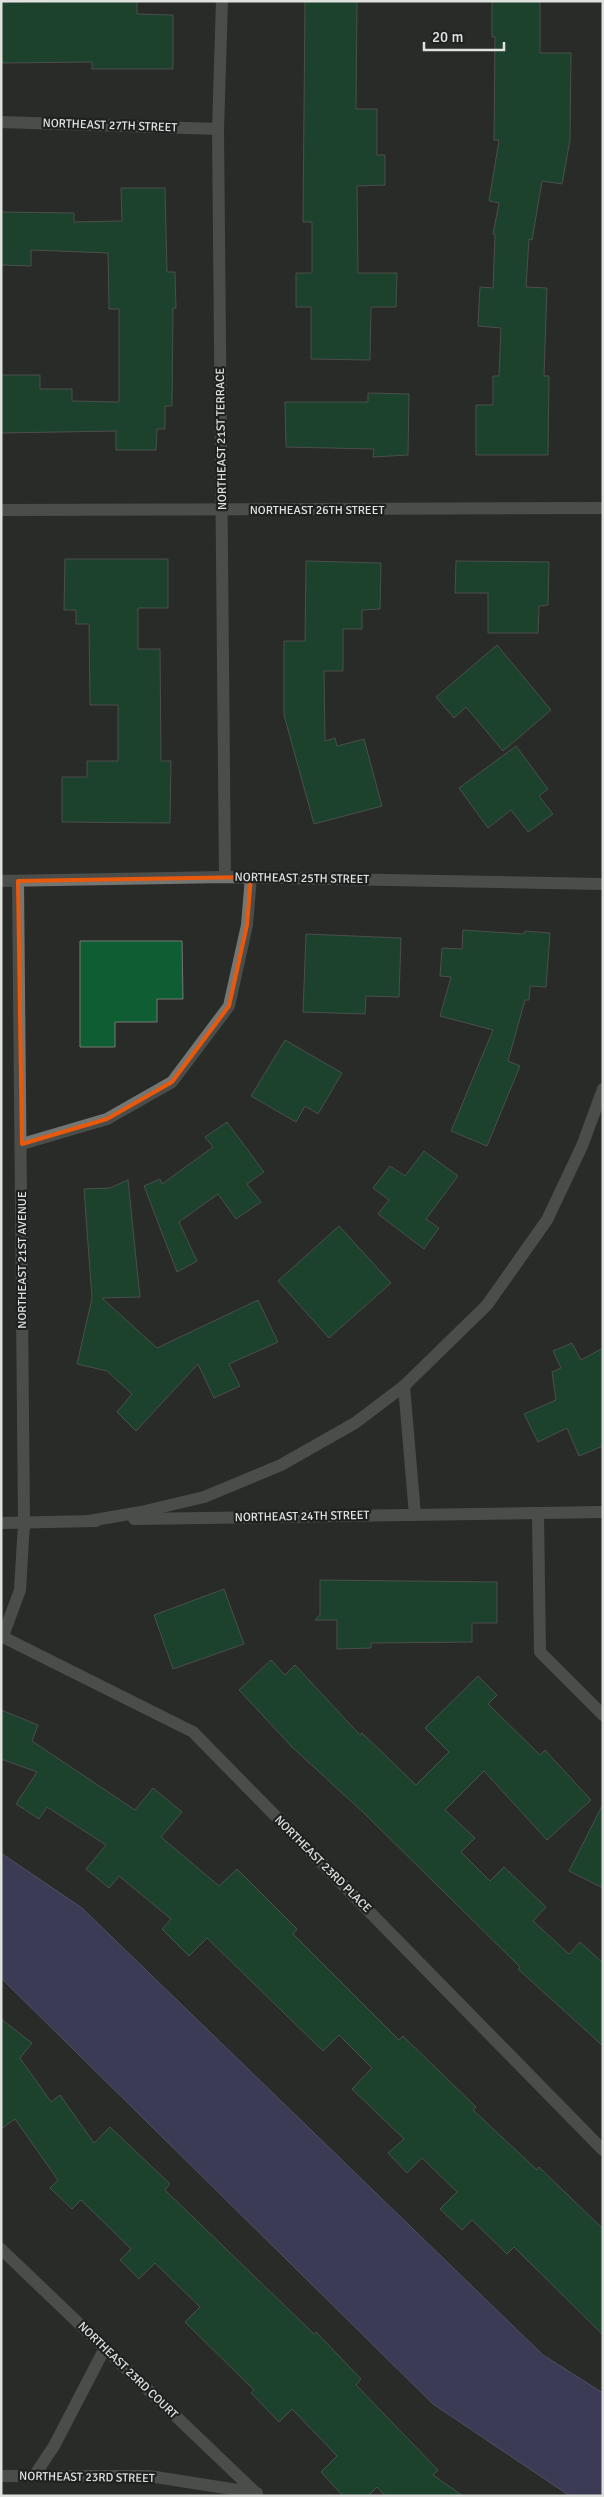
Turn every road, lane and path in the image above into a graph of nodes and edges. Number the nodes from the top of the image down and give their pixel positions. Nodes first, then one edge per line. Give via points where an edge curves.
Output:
1 (222, 1) edge
2 (1, 122) edge
3 (218, 129) junction
4 (603, 508) edge
5 (1, 510) edge
6 (222, 510) junction
7 (225, 877) junction
8 (251, 877) junction
9 (1, 881) edge
10 (18, 881) junction
11 (603, 884) edge
12 (603, 1089) edge
13 (22, 1144) junction
14 (404, 1386) junction
15 (603, 1512) edge
16 (538, 1514) junction
17 (415, 1515) junction
18 (88, 1521) junction
19 (1, 1523) edge
20 (24, 1523) junction
21 (2, 1636) edge
22 (603, 1714) edge
23 (603, 2150) edge
24 (1, 2249) edge
25 (105, 2348) junction
26 (1, 2476) edge
27 (34, 2476) junction
28 (258, 2494) edge

1 - 3 street, NORTHEAST 21ST TERRACE
2 - 3 street, NORTHEAST 27TH STREET
3 - 6 street, NORTHEAST 21ST TERRACE
4 - 6 street, NORTHEAST 26TH STREET
5 - 6 street, NORTHEAST 26TH STREET
6 - 7 street, NORTHEAST 21ST TERRACE
7 - 8 street, NORTHEAST 25TH STREET
7 - 10 street, NORTHEAST 25TH STREET
8 - 11 street, NORTHEAST 25TH STREET
8 - 13 street via 247,925 229,1006 172,1082 107,1118
9 - 10 street, NORTHEAST 25TH STREET
10 - 13 street, NORTHEAST 21ST AVENUE
12 - 14 street via 582,1146 548,1220 487,1306
13 - 20 street, NORTHEAST 21ST AVENUE
14 - 17 street
14 - 18 street via 355,1423 281,1465 204,1497
15 - 16 street, NORTHEAST 24TH STREET
16 - 17 street, NORTHEAST 24TH STREET
16 - 22 street via 540,1652
17 - 18 street, NORTHEAST 24TH STREET
18 - 20 street, NORTHEAST 24TH STREET
19 - 20 street, NORTHEAST 24TH STREET
20 - 21 street, NORTHEAST 21ST AVENUE via 20,1590
21 - 23 street, NORTHEAST 23RD PLACE via 193,1732
24 - 25 street, NORTHEAST 23RD COURT
25 - 27 street via 54,2446
25 - 28 street, NORTHEAST 23RD COURT
26 - 27 street, NORTHEAST 23RD STREET
27 - 28 street, NORTHEAST 23RD STREET via 149,2476

